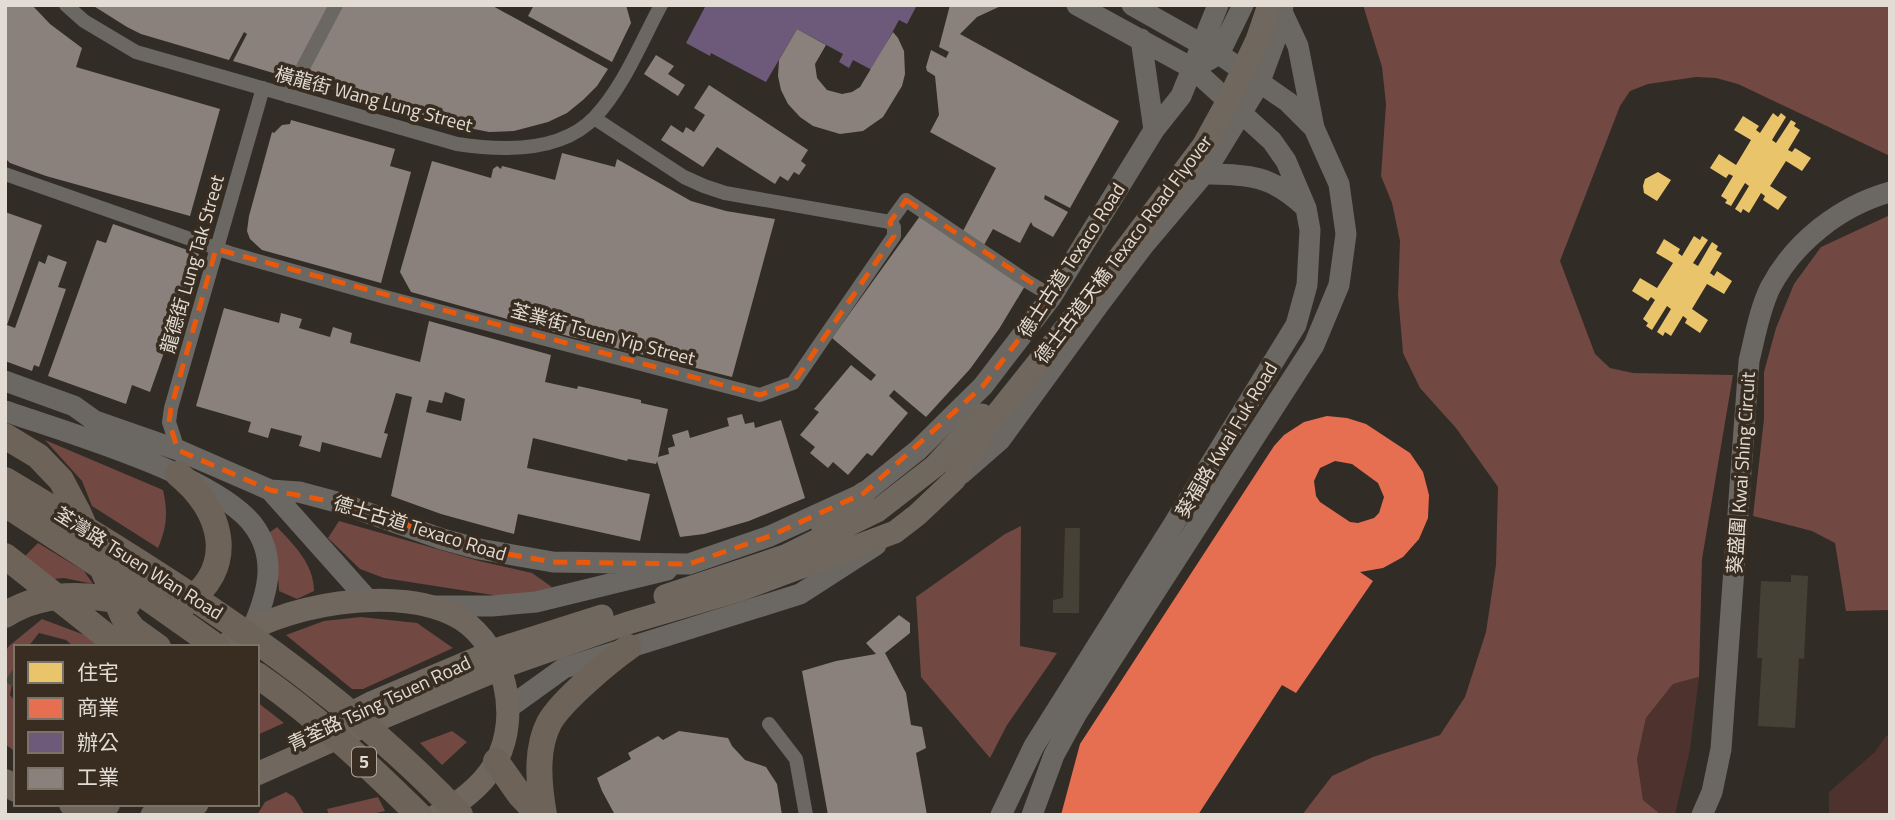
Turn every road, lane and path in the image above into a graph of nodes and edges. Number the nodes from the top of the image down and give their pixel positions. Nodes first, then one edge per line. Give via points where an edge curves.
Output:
1 (66, 5) edge
2 (336, 5) edge
3 (661, 5) edge
4 (1077, 5) edge
5 (1132, 5) edge
6 (1218, 5) edge
7 (1243, 5) edge
8 (1257, 5) edge
9 (1278, 8) edge
10 (1140, 39) junction
11 (1211, 49) junction
12 (1192, 68) junction
13 (1259, 83) junction
14 (263, 88) junction
15 (288, 96) junction
16 (1242, 116) junction
17 (594, 118) junction
18 (1314, 128) junction
19 (1154, 130) junction
20 (5, 174) edge
21 (1204, 174) junction
22 (1890, 192) edge
23 (1306, 208) junction
24 (890, 222) junction
25 (1126, 237) junction
26 (216, 249) junction
27 (1052, 296) junction
28 (5, 380) edge
29 (5, 411) edge
30 (5, 436) edge
31 (178, 462) junction
32 (5, 480) edge
33 (954, 481) junction
34 (270, 490) junction
35 (864, 493) junction
36 (5, 504) edge
37 (895, 532) junction
38 (804, 557) junction
39 (11, 560) edge
40 (689, 564) junction
41 (110, 590) junction
42 (369, 601) junction
43 (436, 606) junction
44 (167, 612) junction
45 (5, 615) edge
46 (253, 626) junction
47 (117, 645) edge
48 (155, 645) edge
49 (214, 645) edge
50 (226, 645) edge
51 (629, 647) junction
52 (506, 656) junction
53 (259, 676) edge
54 (507, 709) junction
55 (769, 724) dead end
56 (259, 759) edge
57 (496, 761) junction
58 (259, 773) edge
59 (193, 806) edge
60 (176, 815) edge
61 (419, 815) edge
62 (438, 815) edge
63 (460, 815) edge
64 (541, 815) edge
65 (806, 815) edge
66 (1000, 815) edge
67 (1032, 815) edge
68 (1702, 815) edge

1 - 14 street, 橫龍街 Wang Lung Street via 136,52
2 - 15 street
3 - 17 street, 橫龍街 Wang Lung Street
4 - 10 main road, 葵福路 Kwai Fuk Road
5 - 11 main road, 葵福路 Kwai Fuk Road
6 - 11 main road
7 - 11 main road via 1232,32
8 - 25 main road, 德士古道天橋 Texaco Road Flyover via 1247,37 1192,141
9 - 13 main road
9 - 18 main road via 1298,46
9 - 25 main road, 德士古道天橋 Texaco Road Flyover via 1203,146
10 - 12 main road, 葵福路 Kwai Fuk Road
10 - 19 main road
11 - 12 main road
11 - 13 main road, 葵福路 Kwai Fuk Road
12 - 16 main road, 葵福路 Kwai Fuk Road
12 - 19 main road, 德士古道 Texaco Road via 1181,96
13 - 16 main road
13 - 18 main road, 葵福路 Kwai Fuk Road via 1288,102
14 - 15 street, 橫龍街 Wang Lung Street
14 - 26 street, 龍德街 Lung Tak Street
15 - 17 street, 橫龍街 Wang Lung Street via 481,148 541,144 568,136
16 - 21 main road
16 - 23 main road, 葵福路 Kwai Fuk Road via 1272,141 1286,161
17 - 24 street via 704,186
18 - 67 main road, 葵福路 Kwai Fuk Road via 1339,184 1345,217 1343,268 1328,316 1290,386 1077,713 1054,755
19 - 27 main road, 德士古道 Texaco Road
20 - 26 street
21 - 23 main road via 1267,180
21 - 33 main road via 1144,245 1000,440
22 - 68 main road, 葵盛圍 Kwai Shing Circuit via 1842,213 1814,233 1770,288 1759,319 1749,361 1721,749
23 - 66 main road, 葵福路 Kwai Fuk Road via 1310,230 1307,285 1296,325 1034,746
24 - 26 street, 荃業街 Tsuen Yip Street via 894,236 793,383 760,395
24 - 27 street via 906,200
25 - 33 main road, 德士古道天橋 Texaco Road Flyover via 1077,314 985,429
25 - 38 main road, 德士古道天橋 Texaco Road Flyover via 996,398 934,466 877,511
26 - 31 street, 龍德街 Lung Tak Street via 169,422
27 - 35 main road, 德士古道 Texaco Road via 983,386 918,450
28 - 31 main road, 德士古道 Texaco Road via 74,406
29 - 31 main road, 德士古道 Texaco Road via 150,462
30 - 41 highway via 52,468 61,480
31 - 34 main road, 德士古道 Texaco Road
31 - 41 highway via 213,515 219,545 213,574 192,598 169,609 141,608
31 - 46 main road, 德士古道 Texaco Road via 256,528 268,564 268,583
32 - 63 highway, 荃灣路 Tsuen Wan Road / 5 via 155,570 291,664 402,756
33 - 37 main road
34 - 40 main road, 德士古道 Texaco Road via 340,503 442,539 514,557
34 - 42 main road
35 - 38 main road
35 - 40 main road, 德士古道 Texaco Road via 770,536
36 - 44 highway, 荃灣路 Tsuen Wan Road
37 - 38 main road
37 - 51 main road via 800,594
38 - 52 main road via 624,609
38 - 52 main road via 740,590
39 - 47 highway
40 - 43 main road via 536,603
41 - 48 highway via 122,616
42 - 43 main road
42 - 46 main road via 307,609
43 - 54 main road via 471,626 498,660
44 - 45 highway via 79,596 43,599
44 - 49 highway, 荃灣路 Tsuen Wan Road
46 - 50 main road
51 - 54 main road via 564,668
51 - 64 highway via 576,692 550,722 542,747
52 - 56 main road, 青荃路 Tsing Tsuen Road via 373,702
52 - 58 main road, 青荃路 Tsing Tsuen Road
53 - 61 highway, 5 via 307,711
54 - 57 main road via 508,722
55 - 65 street via 796,758
57 - 62 main road via 480,785
57 - 64 highway
59 - 60 main road

